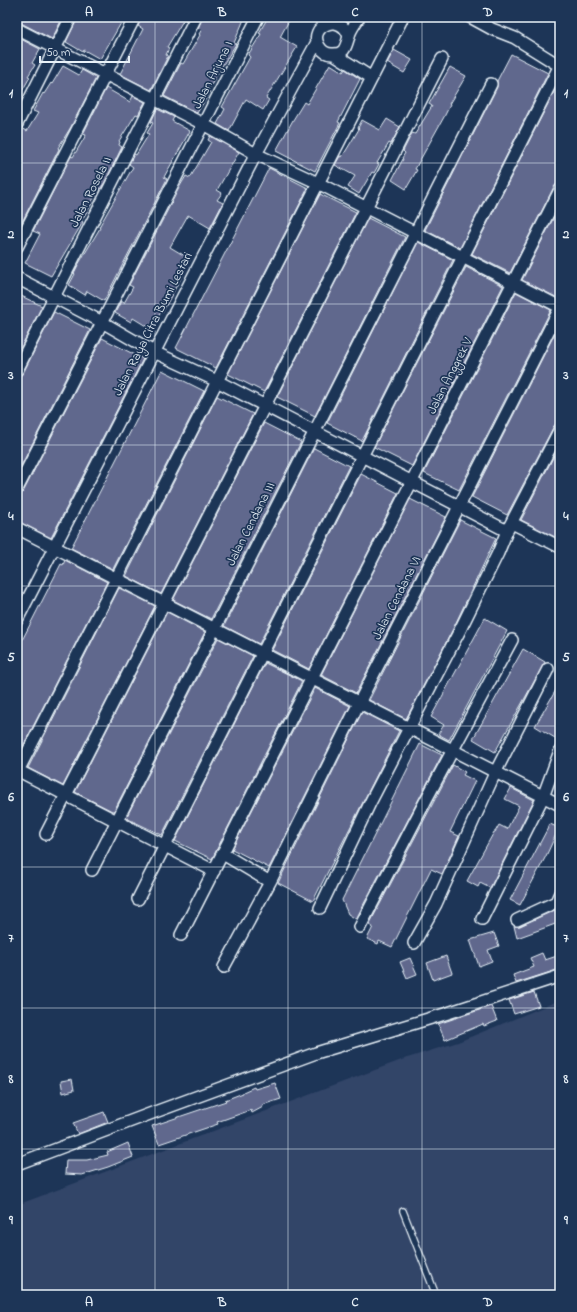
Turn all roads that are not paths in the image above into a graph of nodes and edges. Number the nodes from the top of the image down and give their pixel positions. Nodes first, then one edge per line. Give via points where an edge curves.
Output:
1 (71, 17) edge
2 (135, 17) edge
3 (196, 17) edge
4 (258, 17) edge
5 (325, 17) edge
6 (358, 17) edge
7 (403, 17) edge
8 (470, 17) edge
9 (339, 24) junction
10 (17, 29) edge
11 (349, 36) junction
12 (317, 42) junction
13 (55, 49) junction
14 (334, 54) junction
15 (442, 59) dead end
16 (560, 66) edge
17 (106, 75) junction
18 (372, 78) junction
19 (490, 84) dead end
20 (154, 99) junction
21 (17, 124) edge
22 (203, 124) junction
23 (256, 154) junction
24 (318, 183) junction
25 (560, 190) edge
26 (366, 208) junction
27 (415, 233) junction
28 (17, 247) edge
29 (462, 257) junction
30 (17, 278) edge
31 (513, 283) junction
32 (54, 297) junction
33 (560, 308) edge
34 (102, 322) junction
35 (154, 352) junction
36 (17, 370) edge
37 (217, 382) junction
38 (265, 406) junction
39 (560, 429) edge
40 (314, 432) junction
41 (362, 456) junction
42 (412, 482) junction
43 (17, 489) edge
44 (459, 507) junction
45 (509, 527) junction
46 (17, 528) edge
47 (55, 547) junction
48 (560, 547) edge
49 (116, 579) junction
50 (164, 604) junction
51 (17, 620) edge
52 (214, 629) junction
53 (512, 640) dead end
54 (262, 654) junction
55 (548, 669) dead end
56 (312, 679) junction
57 (359, 703) junction
58 (409, 729) junction
59 (453, 751) junction
60 (560, 751) edge
61 (17, 771) edge
62 (495, 773) junction
63 (66, 795) junction
64 (543, 797) junction
65 (560, 805) edge
66 (116, 821) junction
67 (46, 834) dead end
68 (165, 846) junction
69 (222, 854) junction
70 (92, 870) dead end
71 (214, 871) junction
72 (270, 882) junction
73 (560, 893) edge
74 (138, 899) dead end
75 (320, 908) dead end
76 (482, 919) dead end
77 (517, 920) dead end
78 (360, 927) dead end
79 (181, 935) dead end
80 (414, 943) dead end
81 (224, 968) dead end
82 (560, 976) edge
83 (17, 1164) edge
84 (403, 1211) dead end
85 (436, 1295) edge

1 - 13 street
2 - 17 street
3 - 20 street, Jalan Rosela II
4 - 22 street, Jalan Arjuna I
5 - 9 street
6 - 11 street
7 - 18 street
8 - 16 street via 515,38
9 - 11 street via 346,29
9 - 12 street via 329,23 321,28
10 - 13 street
11 - 14 street via 345,48
12 - 14 street via 323,51
12 - 23 street, Jalan Raya Citra Bumi Lestari
13 - 17 street
13 - 21 street
14 - 18 street
15 - 26 street
16 - 29 street
17 - 20 street
17 - 28 street
18 - 24 street
19 - 27 street, Jalan Cendana III
20 - 22 street
20 - 32 street, Jalan Rosela II
22 - 23 street
22 - 34 street, Jalan Arjuna I
23 - 24 street
23 - 35 street, Jalan Raya Citra Bumi Lestari
24 - 26 street
24 - 37 street
25 - 31 street, Jalan Anggrek V
26 - 27 street
26 - 38 street
27 - 29 street
27 - 40 street, Jalan Cendana III
29 - 31 street
29 - 41 street
30 - 32 street
31 - 33 street
31 - 42 street, Jalan Anggrek V
32 - 34 street
32 - 36 street, Jalan Rosela II
33 - 44 street, Jalan Cendana VI
34 - 35 street
34 - 43 street, Jalan Arjuna I
35 - 37 street
35 - 47 street, Jalan Raya Citra Bumi Lestari
37 - 38 street
37 - 49 street
38 - 40 street
38 - 50 street
39 - 45 street
40 - 41 street
40 - 52 street, Jalan Cendana III
41 - 42 street
41 - 54 street
42 - 44 street
42 - 56 street, Jalan Anggrek V
44 - 45 street
44 - 57 street, Jalan Cendana VI
45 - 48 street
45 - 58 street
46 - 47 street
47 - 49 street
47 - 51 street, Jalan Raya Citra Bumi Lestari
49 - 50 street
49 - 61 street
50 - 52 street
50 - 63 street
52 - 54 street
52 - 66 street, Jalan Cendana III
53 - 59 street
54 - 56 street
54 - 68 street
55 - 62 street
56 - 57 street
56 - 69 street, Jalan Anggrek V
57 - 58 street
57 - 72 street, Jalan Cendana VI
58 - 59 street
58 - 75 street via 347,849
59 - 62 street
59 - 78 street
60 - 64 street
61 - 63 street
62 - 64 street
62 - 80 street via 436,904
63 - 66 street
63 - 67 street
64 - 65 street
64 - 76 street
66 - 68 street
66 - 70 street, Jalan Cendana III
68 - 71 street
68 - 74 street
69 - 71 street, Jalan Anggrek V
69 - 72 street
71 - 79 street, Jalan Anggrek V
72 - 81 street, Jalan Cendana VI
73 - 77 street via 556,902
82 - 83 street via 316,1053
84 - 85 lane

